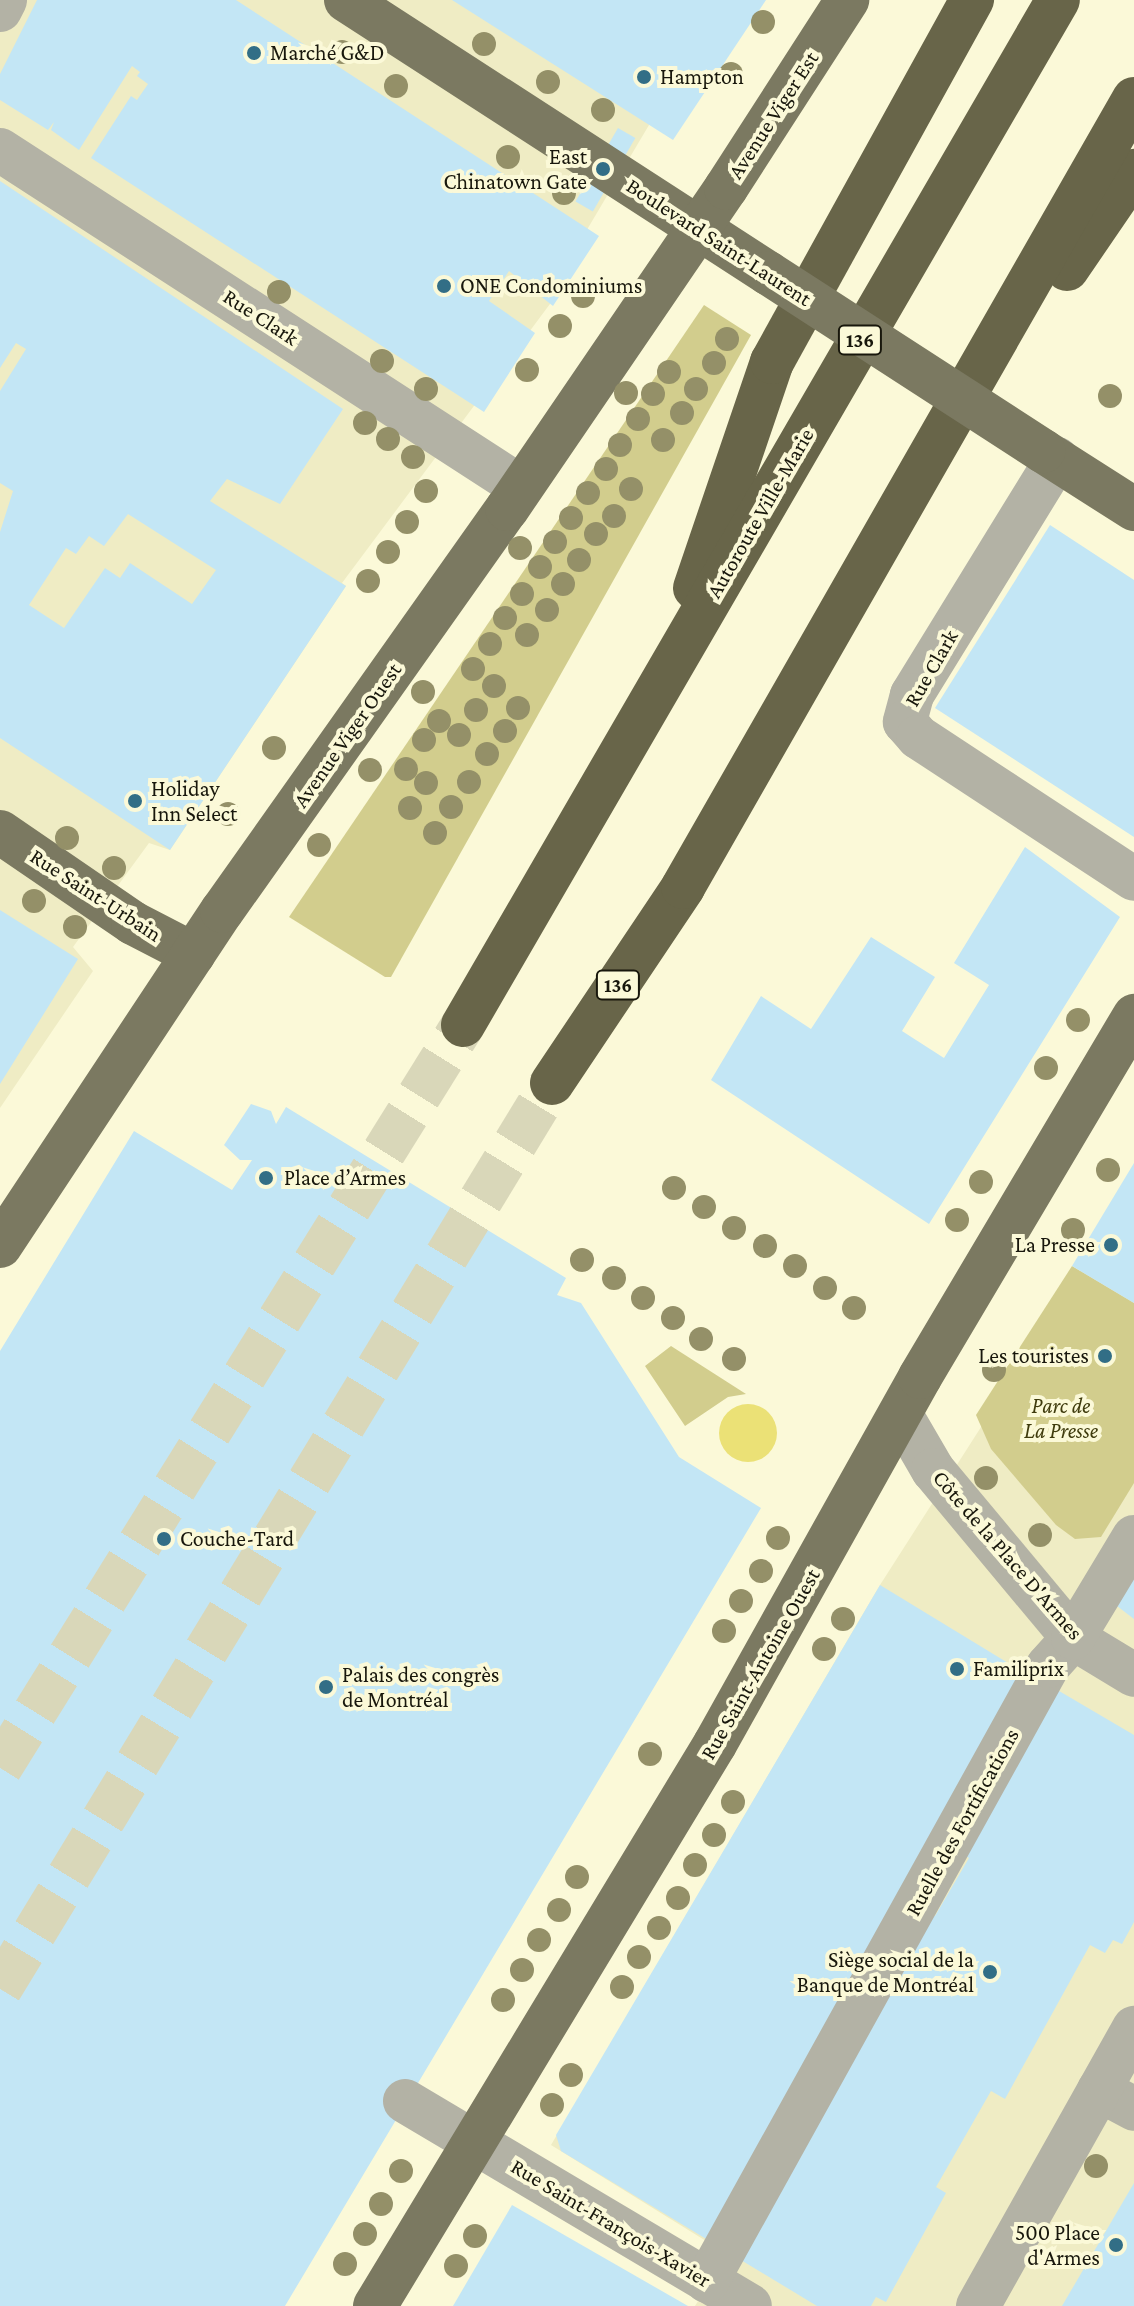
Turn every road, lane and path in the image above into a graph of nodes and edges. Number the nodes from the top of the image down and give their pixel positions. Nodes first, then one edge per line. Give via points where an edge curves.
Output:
1 (5, 0) edge
2 (346, 0) edge
3 (847, 0) edge
4 (972, 0) edge
5 (1058, 0) edge
6 (0, 10) edge
7 (1134, 99) edge
8 (0, 150) edge
9 (1134, 171) edge
10 (697, 227) junction
11 (1050, 455) junction
12 (521, 487) junction
13 (1134, 509) edge
14 (893, 525) junction
15 (663, 681) junction
16 (0, 832) edge
17 (1134, 879) edge
18 (193, 954) junction
19 (1134, 1016) edge
20 (463, 1025) tunnel mouth
21 (552, 1083) tunnel mouth
22 (0, 1246) edge
23 (901, 1415) junction
24 (1134, 1537) edge
25 (1073, 1638) junction
26 (1134, 1675) edge
27 (1134, 2028) edge
28 (1116, 2100) edge
29 (405, 2101) dead end
30 (472, 2141) junction
31 (707, 2281) junction
32 (375, 2306) edge
33 (750, 2306) edge
34 (978, 2306) edge

1 - 6 street
2 - 10 main road, Boulevard Saint-Laurent
3 - 10 main road, Avenue Viger Est
4 - 15 highway via 772,362
5 - 15 highway, Autoroute Ville-Marie / 136
7 - 14 highway, 136
8 - 12 street, Rue Clark
9 - 14 highway
10 - 11 main road, Boulevard Saint-Laurent, bridge
10 - 12 main road, Avenue Viger Ouest
11 - 13 main road, Boulevard Saint-Laurent
11 - 17 street, Rue Clark via 912,695 905,720 931,746
12 - 18 main road, Avenue Viger Ouest
14 - 21 highway, 136 via 683,887
15 - 20 highway, Autoroute Ville-Marie / 136
16 - 18 main road, Rue Saint-Urbain via 133,923
18 - 22 main road, Avenue Viger Ouest
19 - 23 main road, Rue Saint-Antoine Ouest
23 - 25 street, Côte de la Place D'Armes via 933,1470
23 - 30 main road, Rue Saint-Antoine Ouest via 715,1744
24 - 25 street, Ruelle des Fortifications
25 - 26 street, Côte de la Place D'Armes
25 - 31 street, Ruelle des Fortifications via 1048,1666
27 - 28 street
28 - 34 street
29 - 30 street, Rue Saint-François-Xavier
30 - 31 street, Rue Saint-François-Xavier
30 - 32 main road, Rue Saint-Antoine Ouest
31 - 33 street, Rue Saint-François-Xavier

